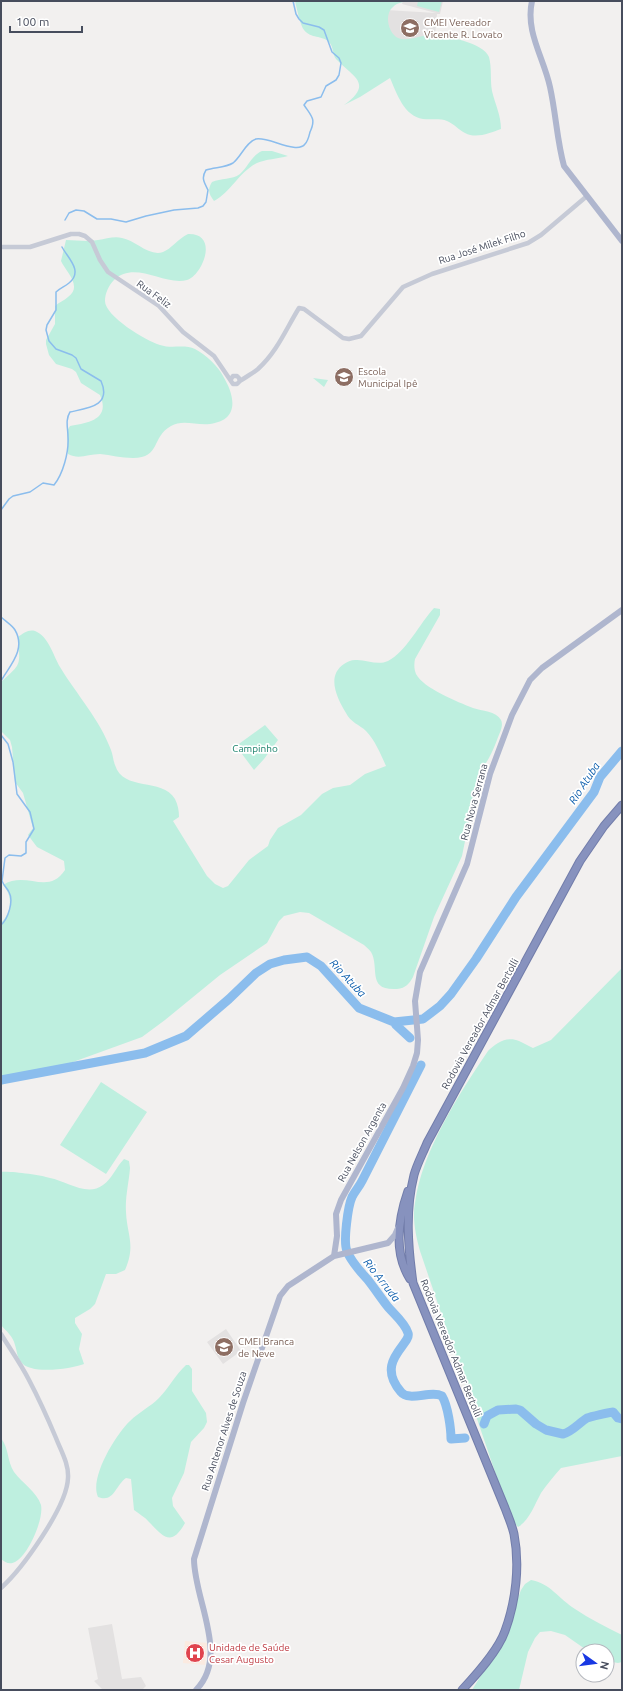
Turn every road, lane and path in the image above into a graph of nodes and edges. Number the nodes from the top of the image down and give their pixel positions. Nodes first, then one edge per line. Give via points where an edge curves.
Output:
1 (532, 1) edge
2 (587, 196) junction
3 (622, 241) edge
4 (1, 247) edge
5 (253, 372) junction
6 (234, 377) junction
7 (240, 381) junction
8 (622, 610) edge
9 (622, 805) edge
10 (418, 1040) joint
11 (414, 1174) junction
12 (398, 1228) junction
13 (388, 1243) junction
14 (399, 1248) junction
15 (334, 1256) junction
16 (413, 1283) junction
17 (1, 1334) edge
18 (1, 1588) edge
19 (196, 1690) edge
20 (462, 1690) edge

1 - 2 main road via 530,24 550,87 564,166
2 - 3 main road
2 - 5 street, Rua José Milek Filho via 528,243 432,274 403,287 360,336 343,338 304,308 299,308 283,339 267,360
4 - 6 street, Rua Feliz via 30,247 66,235 82,234 92,242 108,272 159,306 183,332
5 - 6 street, Rua José Milek Filho
5 - 7 street, Rua José Milek Filho
6 - 7 street, Rua Feliz
6 - 7 street via 232,383 238,384
8 - 10 main road, Rua Nova Serrana via 542,668 530,680 512,715 490,774 467,864 420,972 415,1006
9 - 11 highway, Rodovia Vereador Admar Bertolli via 599,832 576,868 427,1143
10 - 15 main road, Rua Nelson Argenta via 413,1066 403,1088 341,1200 336,1214 337,1236
11 - 12 highway
11 - 16 highway, Rodovia Vereador Admar Bertolli via 408,1220 408,1247
12 - 13 main road
12 - 14 highway
13 - 14 main road
13 - 15 main road, Rua Antenor Alves de Souza
14 - 16 highway via 402,1262
15 - 19 main road, Rua Antenor Alves de Souza via 288,1286 280,1296 200,1538 194,1558 194,1570 211,1640 211,1658 208,1672
16 - 20 highway, Rodovia Vereador Admar Bertolli via 514,1534 517,1559 514,1598 505,1632 488,1661
17 - 18 street via 26,1374 41,1405 67,1464 68,1478 57,1511 26,1561

